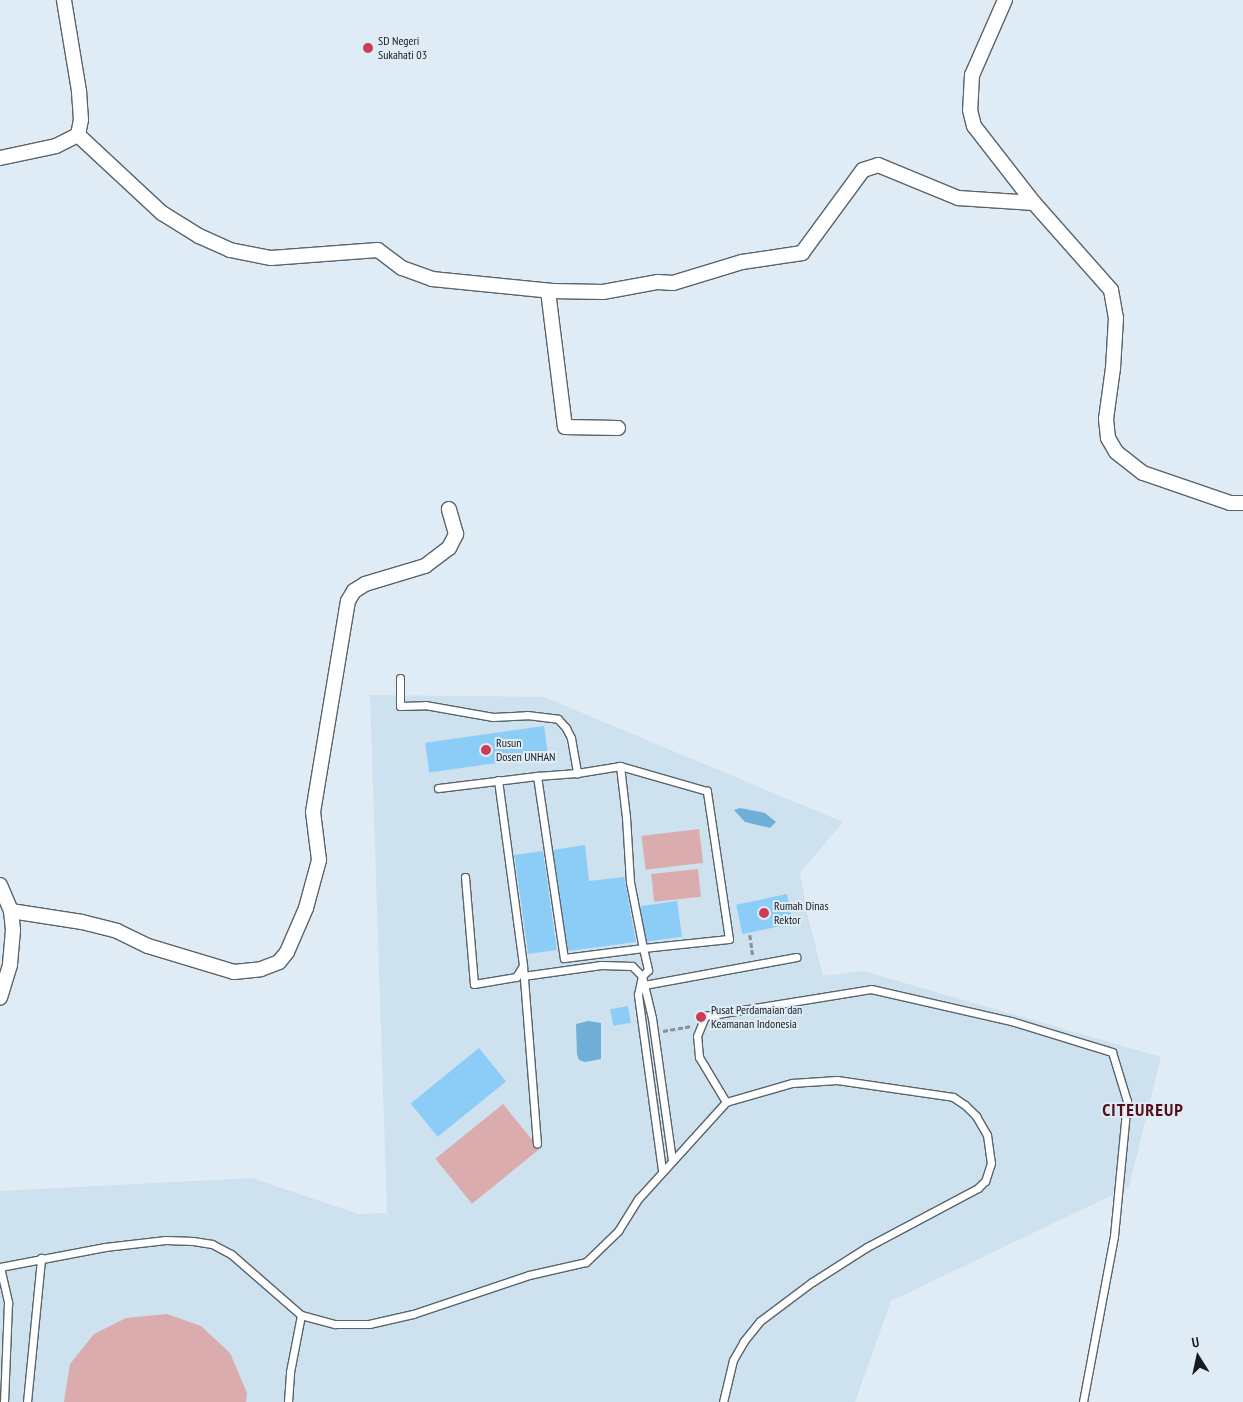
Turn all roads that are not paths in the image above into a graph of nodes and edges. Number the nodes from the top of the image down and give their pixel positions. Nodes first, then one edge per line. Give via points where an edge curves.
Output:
1 (64, 0) edge
2 (1005, 0) edge
3 (78, 135) junction
4 (0, 158) edge
5 (1034, 203) junction
6 (548, 291) junction
7 (618, 428) dead end
8 (1243, 503) edge
9 (450, 509) dead end
10 (400, 678) dead end
11 (620, 766) junction
12 (577, 773) junction
13 (537, 776) junction
14 (498, 780) junction
15 (438, 788) dead end
16 (465, 878) dead end
17 (0, 884) edge
18 (11, 911) junction
19 (643, 948) junction
20 (796, 956) dead end
21 (522, 966) junction
22 (523, 976) junction
23 (642, 976) junction
24 (644, 985) junction
25 (0, 997) edge
26 (726, 1102) junction
27 (537, 1142) dead end
28 (672, 1161) junction
29 (662, 1171) junction
30 (41, 1258) junction
31 (0, 1267) edge
32 (301, 1314) junction
33 (4, 1402) edge
34 (27, 1402) edge
35 (288, 1402) edge
36 (723, 1402) edge
37 (1084, 1402) edge

1 - 3 street via 79,91 81,120
2 - 5 street via 972,75 970,110 974,126
3 - 4 street via 56,146
3 - 6 street via 162,213 199,236 230,250 271,258 378,250 402,268 426,278
5 - 6 street via 958,198 878,165 862,170 802,253 742,262 673,283 658,282 589,292
5 - 8 street via 1111,290 1116,318 1106,419 1108,438 1116,452 1143,472 1230,503
6 - 7 street via 565,427
9 - 18 street via 456,534 448,548 425,566 365,584 354,591 348,601 313,812 319,860 306,908 287,952 279,962 261,970 234,972 148,946 117,931
10 - 12 lane via 400,706 425,705 493,717 527,715 558,719 571,738
11 - 12 lane
11 - 19 lane via 630,882
11 - 19 lane via 707,791 729,939
12 - 13 lane
13 - 14 lane
13 - 19 lane via 564,958
14 - 15 lane
14 - 21 lane
16 - 21 lane via 474,984 516,977
17 - 18 street
18 - 25 street via 10,965
19 - 23 lane via 648,970
20 - 24 lane
21 - 22 lane
22 - 23 lane via 601,965 632,966
22 - 27 lane
23 - 24 lane
23 - 29 lane via 638,995
24 - 28 lane
26 - 28 lane
26 - 36 lane via 792,1083 837,1080 953,1097 976,1116 987,1135 991,1163 989,1174 978,1188 867,1247 760,1320 733,1360
26 - 37 lane via 700,1057 697,1036 705,1016 871,989 1011,1021 1112,1052 1127,1101 1114,1236
28 - 29 lane
29 - 32 lane via 639,1198 618,1231 586,1262 529,1275 413,1314 369,1324 335,1324
30 - 31 lane
30 - 32 lane via 166,1240 212,1244 231,1254
30 - 34 lane
31 - 33 lane via 8,1310
32 - 35 lane

